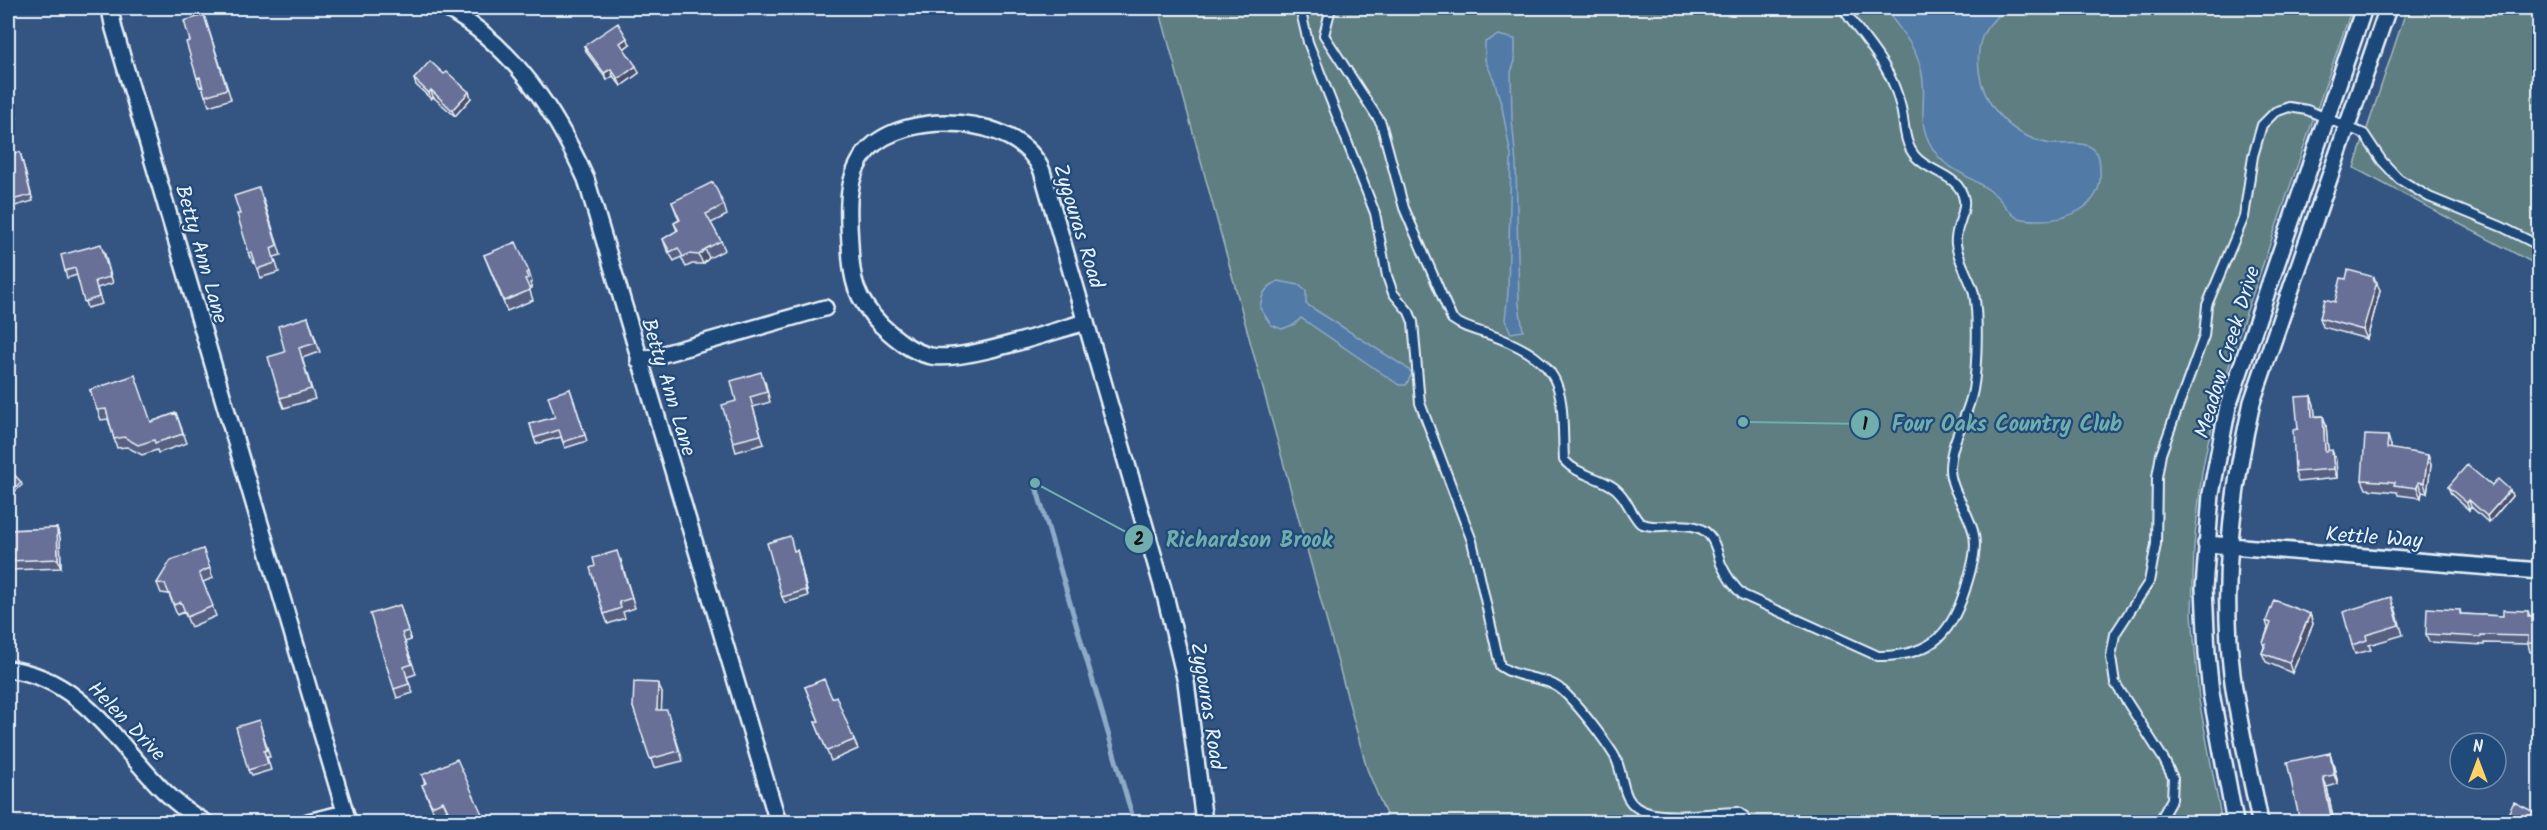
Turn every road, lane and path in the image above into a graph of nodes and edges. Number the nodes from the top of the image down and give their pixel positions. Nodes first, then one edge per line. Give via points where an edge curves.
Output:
1 (113, 8) edge
2 (446, 8) edge
3 (1300, 8) edge
4 (1331, 8) edge
5 (1843, 8) edge
6 (2364, 8) edge
7 (2388, 8) edge
8 (2327, 119) junction
9 (2348, 128) junction
10 (2294, 212) junction
11 (2315, 219) junction
12 (2540, 246) edge
13 (825, 308) dead end
14 (1086, 322) junction
15 (639, 361) junction
16 (2206, 544) junction
17 (2228, 546) junction
18 (2540, 571) edge
19 (8, 669) edge
20 (2253, 787) junction
21 (2229, 792) junction
22 (347, 818) edge
23 (206, 822) edge
24 (308, 822) edge
25 (778, 822) edge
26 (1204, 822) edge
27 (1742, 822) edge
28 (2159, 822) edge
29 (2235, 822) edge
30 (2260, 822) edge

1 - 22 street, Betty Ann Lane via 114,29
2 - 15 street, Betty Ann Lane via 514,62 562,128 586,178
3 - 27 lane via 1308,42 1375,213 1387,276 1413,322 1420,403 1472,541 1500,666 1518,676 1549,682 1566,694 1616,757 1625,792 1639,809 1679,814 1738,812 1744,816
4 - 5 lane via 1324,35 1381,123 1404,208 1452,319 1466,329 1514,345 1547,368 1561,393 1564,460 1570,467 1618,490 1640,523 1704,531 1711,537 1734,587 1743,595 1878,656 1899,657 1919,651 1944,634 1961,605 1972,565 1972,524 1951,480 1950,469 1952,449 1973,390 1976,306 1955,241 1963,208 1960,189 1955,182 1923,164 1909,146 1889,72
6 - 8 street, Meadow Creek Drive
7 - 9 street, Meadow Creek Drive
8 - 9 lane
8 - 10 street, Meadow Creek Drive
8 - 28 lane via 2289,107 2275,112 2262,125 2244,217 2207,305 2204,336 2161,454 2156,544 2148,582 2115,634 2111,657 2115,683 2173,778 2172,799
9 - 11 street, Meadow Creek Drive
9 - 12 lane via 2364,134 2398,179 2429,197
10 - 11 street
10 - 16 street, Meadow Creek Drive via 2228,406
11 - 17 street, Meadow Creek Drive via 2252,402 2238,464
13 - 15 street
14 - 14 street, Zygouras Road via 1042,171 1026,146 987,127 939,125 895,132 866,153 854,173 848,202 852,275 865,305 894,337 928,355 952,357
14 - 26 street, Zygouras Road via 1180,653
15 - 25 street, Betty Ann Lane
16 - 17 street, Kettle Way
16 - 21 street, Meadow Creek Drive via 2208,665
17 - 18 street, Kettle Way
17 - 20 street, Meadow Creek Drive via 2232,677
19 - 23 street, Helen Drive via 38,675 68,690 177,803
20 - 21 street
20 - 30 street, Meadow Creek Drive
21 - 29 street, Meadow Creek Drive
22 - 24 street

